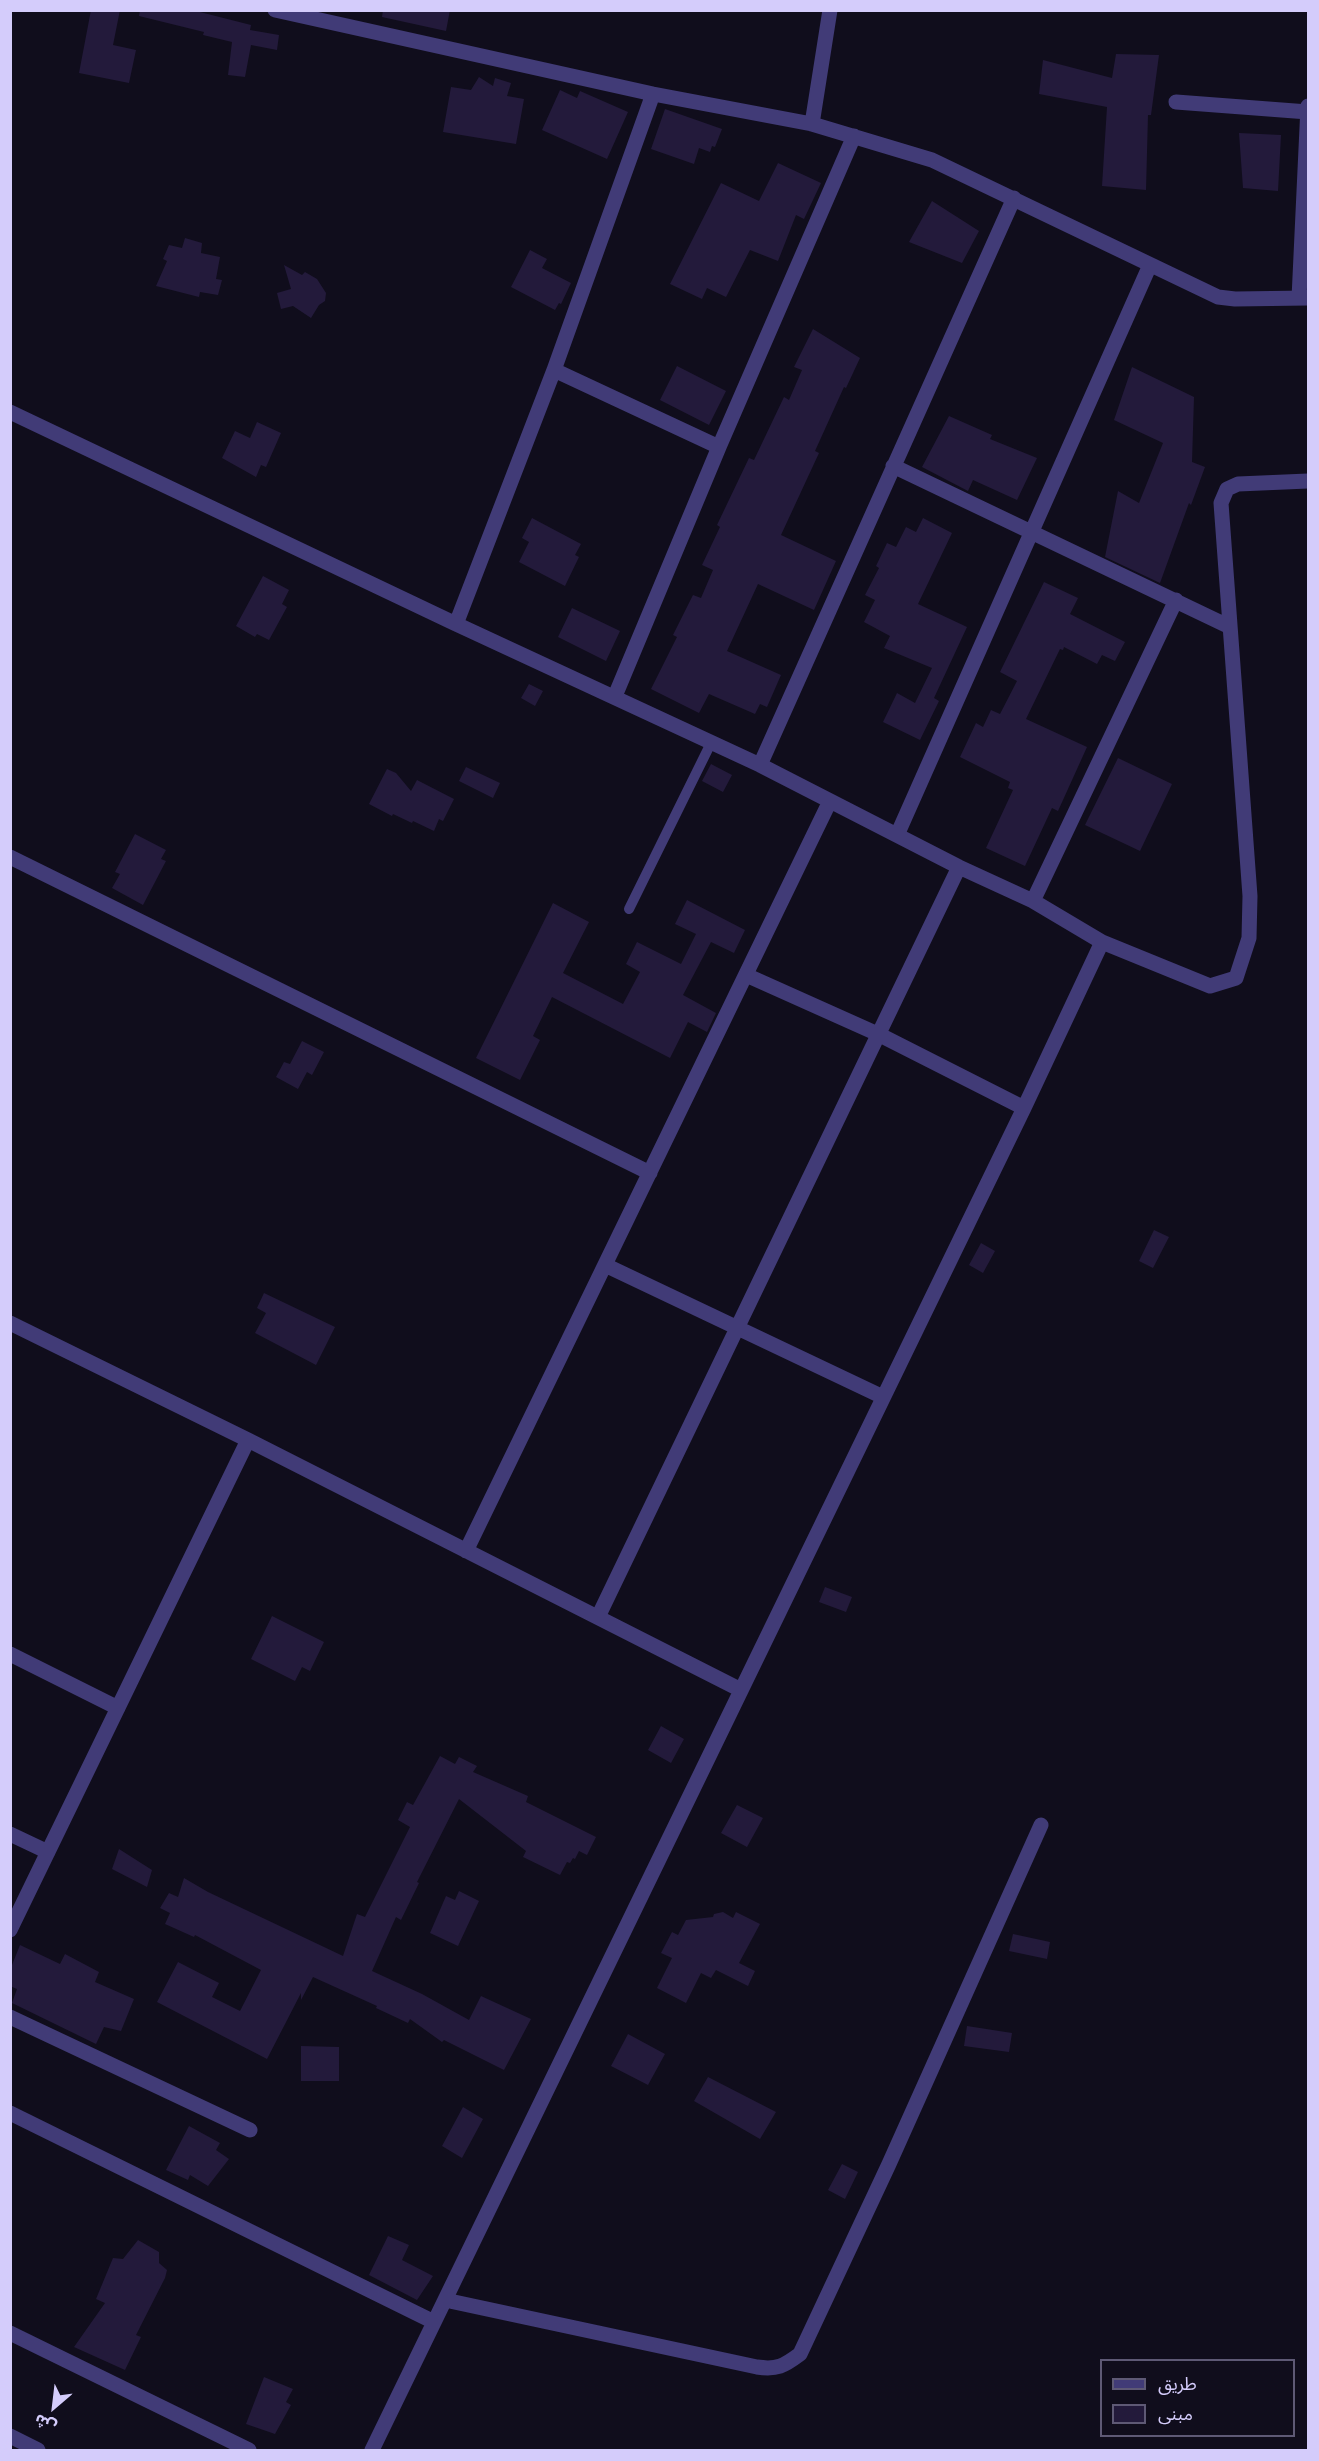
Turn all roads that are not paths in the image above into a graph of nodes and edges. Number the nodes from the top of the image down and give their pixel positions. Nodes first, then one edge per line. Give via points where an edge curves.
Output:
1 (276, 10) edge
2 (831, 10) edge
3 (653, 94) junction
4 (1176, 102) dead end
5 (1308, 106) edge
6 (1308, 112) edge
7 (812, 124) junction
8 (854, 136) junction
9 (1014, 198) junction
10 (1150, 265) junction
11 (1304, 298) edge
12 (554, 370) junction
13 (10, 412) edge
14 (719, 447) junction
15 (893, 466) junction
16 (1308, 481) edge
17 (1030, 530) junction
18 (1176, 600) junction
19 (456, 624) junction
20 (1230, 627) junction
21 (615, 696) junction
22 (711, 743) junction
23 (760, 765) junction
24 (830, 801) junction
25 (898, 833) junction
26 (10, 857) edge
27 (959, 867) junction
28 (1033, 901) junction
29 (629, 909) dead end
30 (1102, 942) junction
31 (746, 975) junction
32 (880, 1035) junction
33 (1024, 1108) junction
34 (650, 1173) junction
35 (605, 1265) junction
36 (10, 1323) edge
37 (738, 1328) junction
38 (883, 1397) junction
39 (248, 1440) junction
40 (466, 1551) junction
41 (598, 1617) junction
42 (10, 1654) edge
43 (741, 1690) junction
44 (118, 1708) junction
45 (1041, 1825) dead end
46 (10, 1834) edge
47 (48, 1852) junction
48 (10, 1930) edge
49 (10, 2017) edge
50 (10, 2113) edge
51 (250, 2130) dead end
52 (445, 2300) junction
53 (434, 2322) junction
54 (10, 2333) edge
55 (10, 2436) edge
56 (38, 2451) edge
57 (249, 2451) edge
58 (372, 2451) edge

1 - 3 street
2 - 7 street
3 - 7 street
3 - 12 street
4 - 6 street
5 - 6 street
6 - 11 street
7 - 8 street
8 - 9 street via 932,160
8 - 14 street
9 - 10 street
9 - 15 street
10 - 11 street via 1218,297
10 - 17 street
12 - 14 street
12 - 19 street
13 - 19 street
14 - 21 street
15 - 17 street
15 - 23 street
16 - 20 street via 1238,484 1227,489 1221,503
17 - 18 street
17 - 25 street
18 - 20 street
18 - 28 street
19 - 21 street
20 - 30 street via 1250,896 1249,938 1236,978 1210,986
21 - 22 street
22 - 23 street
22 - 29 lane
23 - 24 street
24 - 25 street
24 - 31 street
25 - 27 street
26 - 34 street
27 - 28 street
27 - 32 street
28 - 30 street
30 - 33 street
31 - 32 street
31 - 34 street
32 - 33 street
32 - 37 street
33 - 38 street
34 - 35 street
35 - 37 street
35 - 40 street
36 - 39 street
37 - 38 street
37 - 41 street
38 - 43 street
39 - 40 street
39 - 44 street
40 - 41 street
41 - 43 street
42 - 44 street
43 - 52 street
44 - 47 street
45 - 52 street via 800,2354 773,2369 757,2367
46 - 47 street
47 - 48 street
49 - 51 street
50 - 53 street
52 - 53 street
53 - 58 street
54 - 57 street
55 - 56 street

